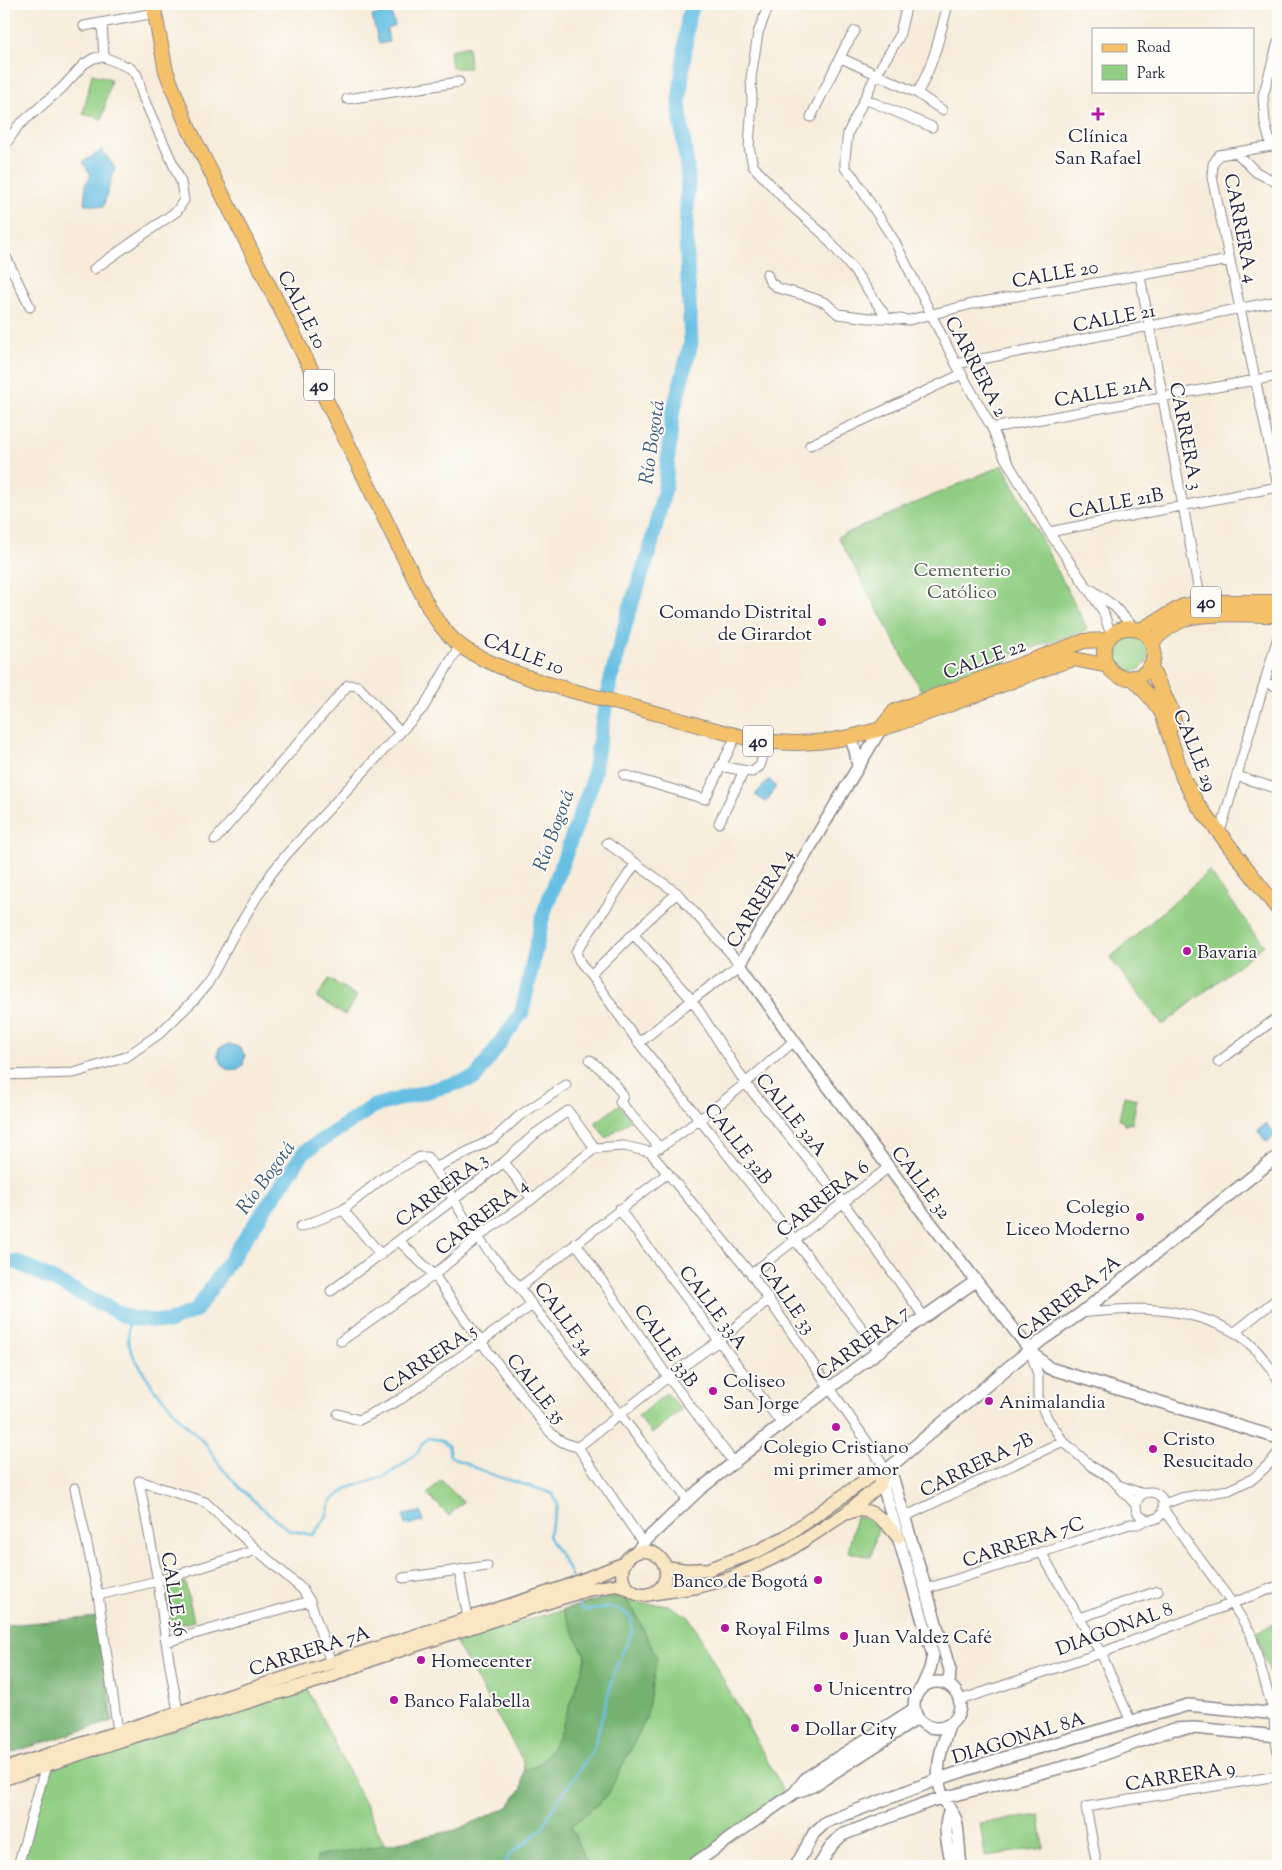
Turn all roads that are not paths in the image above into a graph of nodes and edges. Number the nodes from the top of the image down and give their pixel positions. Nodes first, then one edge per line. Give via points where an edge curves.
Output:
1 (769, 4) edge
2 (908, 4) edge
3 (948, 4) edge
4 (154, 8) edge
5 (102, 23) junction
6 (84, 26) dead end
7 (855, 32) dead end
8 (1278, 42) edge
9 (104, 57) junction
10 (841, 58) junction
11 (876, 75) junction
12 (459, 82) dead end
13 (917, 93) junction
14 (347, 99) dead end
15 (865, 99) junction
16 (942, 110) dead end
17 (811, 117) dead end
18 (932, 127) dead end
19 (1275, 145) edge
20 (4, 147) edge
21 (1237, 153) junction
22 (1278, 183) edge
23 (4, 253) edge
24 (1230, 260) junction
25 (94, 269) dead end
26 (767, 274) dead end
27 (1140, 276) junction
28 (1278, 301) edge
29 (30, 307) dead end
30 (1240, 307) junction
31 (932, 315) junction
32 (887, 318) junction
33 (1150, 327) junction
34 (956, 364) junction
35 (962, 374) junction
36 (1278, 376) edge
37 (1256, 380) junction
38 (1163, 397) junction
39 (992, 428) junction
40 (810, 445) dead end
41 (1278, 487) edge
42 (1183, 506) junction
43 (1048, 532) junction
44 (1087, 587) junction
45 (1201, 602) junction
46 (1278, 602) edge
47 (1278, 615) edge
48 (1137, 629) junction
49 (1109, 637) junction
50 (1278, 637) edge
51 (1152, 642) junction
52 (460, 644) junction
53 (1108, 666) junction
54 (1150, 666) junction
55 (1132, 677) junction
56 (1265, 682) junction
57 (1278, 687) edge
58 (636, 708) joint
59 (882, 727) junction
60 (400, 732) junction
61 (736, 736) junction
62 (850, 738) junction
63 (764, 753) dead end
64 (720, 766) junction
65 (858, 766) junction
66 (744, 771) junction
67 (624, 775) dead end
68 (1236, 776) junction
69 (1278, 788) edge
70 (719, 823) dead end
71 (1221, 828) junction
72 (215, 840) dead end
73 (607, 843) dead end
74 (636, 863) junction
75 (677, 893) junction
76 (1278, 896) edge
77 (1278, 909) edge
78 (633, 934) junction
79 (740, 964) junction
80 (591, 976) junction
81 (692, 1000) junction
82 (1278, 1017) edge
83 (794, 1041) junction
84 (639, 1043) junction
85 (590, 1060) dead end
86 (1218, 1062) dead end
87 (4, 1075) edge
88 (746, 1084) junction
89 (566, 1085) dead end
90 (700, 1119) junction
91 (595, 1148) junction
92 (660, 1148) junction
93 (650, 1152) junction
94 (1278, 1156) edge
95 (504, 1162) junction
96 (889, 1167) junction
97 (435, 1168) junction
98 (668, 1173) junction
99 (454, 1199) junction
100 (532, 1199) junction
101 (843, 1202) junction
102 (343, 1210) junction
103 (620, 1210) junction
104 (300, 1227) dead end
105 (478, 1238) junction
106 (399, 1240) junction
107 (795, 1240) junction
108 (576, 1243) junction
109 (381, 1255) junction
110 (751, 1274) junction
111 (434, 1275) junction
112 (976, 1281) junction
113 (520, 1287) junction
114 (331, 1291) dead end
115 (1278, 1298) edge
116 (768, 1300) junction
117 (532, 1305) junction
118 (1081, 1313) junction
119 (924, 1317) junction
120 (1235, 1332) junction
121 (720, 1340) junction
122 (341, 1341) dead end
123 (481, 1342) junction
124 (1030, 1350) junction
125 (880, 1352) junction
126 (668, 1377) junction
127 (1278, 1378) edge
128 (830, 1389) junction
129 (338, 1414) dead end
130 (619, 1416) junction
131 (782, 1424) junction
132 (1278, 1438) edge
133 (1063, 1441) junction
134 (578, 1447) junction
135 (1278, 1453) edge
136 (735, 1464) junction
137 (884, 1472) junction
138 (1118, 1485) junction
139 (75, 1488) dead end
140 (1155, 1493) junction
141 (1143, 1494) junction
142 (1181, 1498) junction
143 (688, 1500) junction
144 (1163, 1506) junction
145 (1137, 1509) junction
146 (841, 1516) junction
147 (904, 1517) junction
148 (1151, 1519) junction
149 (1130, 1524) junction
150 (1174, 1524) junction
151 (898, 1538) junction
152 (639, 1548) junction
153 (257, 1550) junction
154 (1041, 1552) junction
155 (625, 1563) junction
156 (487, 1566) dead end
157 (665, 1567) junction
158 (459, 1570) junction
159 (403, 1578) dead end
160 (158, 1581) junction
161 (584, 1586) junction
162 (1278, 1586) edge
163 (628, 1588) junction
164 (926, 1589) junction
165 (1158, 1591) dead end
166 (562, 1593) junction
167 (649, 1594) junction
168 (98, 1595) junction
169 (310, 1601) junction
170 (1232, 1603) junction
171 (468, 1618) junction
172 (1079, 1618) junction
173 (166, 1642) junction
174 (1101, 1653) junction
175 (331, 1663) junction
176 (949, 1685) junction
177 (922, 1687) junction
178 (960, 1700) junction
179 (178, 1712) junction
180 (915, 1714) junction
181 (1276, 1714) edge
182 (1131, 1722) junction
183 (949, 1726) junction
184 (934, 1729) junction
185 (118, 1731) junction
186 (1276, 1736) edge
187 (942, 1745) junction
188 (1278, 1752) edge
189 (46, 1765) junction
190 (4, 1769) edge
191 (1278, 1776) edge
192 (4, 1779) edge
193 (939, 1779) junction
194 (944, 1798) junction
195 (949, 1812) junction
196 (18, 1866) edge
197 (691, 1866) edge
198 (796, 1866) edge
199 (819, 1866) edge
200 (952, 1866) edge
201 (961, 1866) edge
202 (1097, 1866) edge

1 - 32 street via 758,33 751,78 749,146 753,166 822,234 856,273
2 - 11 street via 898,37
3 - 13 street via 937,48
4 - 5 street
4 - 52 main road, CALLE 10 / 40 via 166,71 187,125 429,608 442,628
5 - 6 street
5 - 9 street
7 - 10 street
8 - 19 street via 1263,96 1265,123
9 - 20 street via 84,64 18,126
9 - 25 street via 138,75 143,97 181,182 184,200 177,211
10 - 11 street
10 - 17 street
11 - 13 street
11 - 15 street
12 - 14 street
13 - 16 street
15 - 18 street
15 - 31 street, CARRERA 2 via 848,133 845,168 894,242
19 - 21 street
21 - 22 street via 1256,172
21 - 24 street, CARRERA 4 via 1219,155 1213,164 1212,177
23 - 29 street
24 - 27 street, CALLE 20
24 - 30 street, CARRERA 4
26 - 32 street, CALLE 20 via 770,282 778,288 810,297 838,314
27 - 31 street, CALLE 20 via 976,303
27 - 33 street, CARRERA 3
28 - 30 street, CALLE 21
30 - 33 street, CALLE 21
30 - 37 street, CARRERA 4
31 - 32 street, CALLE 20 via 909,320
31 - 34 street, CARRERA 2
33 - 34 street, CALLE 21
33 - 38 street, CARRERA 3
34 - 35 street, CARRERA 2
35 - 39 street, CARRERA 2
35 - 40 street
36 - 37 street, CALLE 21A
37 - 38 street, CALLE 21A
37 - 41 street, CARRERA 4
38 - 39 street, CALLE 21A
38 - 42 street, CARRERA 3
39 - 43 street, CARRERA 2 via 1004,456
41 - 42 street, CALLE 21B
42 - 43 street, CALLE 21B
42 - 45 street, CARRERA 3
43 - 44 street, CARRERA 2
44 - 48 street, CARRERA 2 via 1114,606
44 - 49 street, CARRERA 2 via 1103,612
45 - 46 main road, 40
45 - 48 main road, 40 via 1183,606
47 - 51 main road, 40 via 1186,619 1167,628
48 - 49 main road, 40 via 1122,628
48 - 51 main road
49 - 53 main road via 1104,653
49 - 59 main road, CALLE 22 / 40 via 1084,641 895,711
50 - 56 street
51 - 54 main road via 1154,650
52 - 58 main road, CALLE 10 / 40 via 469,652 516,673
52 - 60 street via 423,708
53 - 55 main road, 40 via 1118,675
53 - 59 main road, CALLE 22 / 40 via 1074,660 1057,664 900,724
54 - 55 main road via 1145,672
54 - 71 main road, CALLE 29 via 1170,707 1192,777
55 - 71 main road, CALLE 29 via 1162,713 1183,778 1197,804
56 - 57 street
56 - 68 street
58 - 61 main road, CALLE 22 / 40
59 - 62 main road, CALLE 22 / 40
59 - 65 street, CARRERA 4
60 - 72 street via 358,686 348,685
60 - 87 street via 286,855 233,936 208,983 159,1034 126,1057 74,1073
61 - 62 main road, CALLE 22 / 40 via 789,744
61 - 64 street
62 - 65 street
63 - 66 street via 760,766 752,772
64 - 66 street
64 - 67 street via 704,800
65 - 79 street, CARRERA 4
66 - 70 street
68 - 69 street
68 - 71 street
71 - 76 main road, CALLE 29
71 - 77 main road, CALLE 29
73 - 74 street, CALLE 32
74 - 75 street, CALLE 32
74 - 80 street, CALLE 32B via 576,952 581,965
75 - 78 street
75 - 79 street, CALLE 32
78 - 80 street
78 - 81 street, CALLE 32A
79 - 81 street, CARRERA 4
79 - 83 street, CALLE 32
80 - 84 street, CALLE 32B
81 - 84 street, CARRERA 4
81 - 88 street, CALLE 32A
82 - 86 street
83 - 88 street
83 - 96 street, CALLE 32
84 - 90 street, CALLE 32B
85 - 92 street via 614,1082 623,1096 620,1102
88 - 90 street
88 - 101 street, CALLE 32A
89 - 97 street via 519,1116 496,1138
90 - 92 street
90 - 107 street, CALLE 32B
91 - 93 street via 624,1146
91 - 95 street, CARRERA 3 via 568,1111 535,1134
91 - 100 street, CARRERA 4
92 - 93 street
93 - 98 street, CALLE 33
94 - 118 street, CARRERA 7A
95 - 99 street, CARRERA 3
95 - 100 street
96 - 101 street, CARRERA 6
96 - 112 street, CALLE 32
97 - 99 street, CALLE 34
97 - 102 street, CALLE 34 via 426,1157 420,1158 384,1177
98 - 103 street
98 - 110 street, CALLE 33
99 - 105 street, CALLE 34
99 - 106 street, CARRERA 3
100 - 105 street, CARRERA 4
101 - 107 street, CARRERA 6
101 - 119 street, CALLE 32A
102 - 104 street
102 - 109 street
103 - 108 street
103 - 121 street, CALLE 33A
105 - 111 street, CARRERA 4
105 - 113 street, CALLE 34
106 - 109 street, CARRERA 3
106 - 111 street, CALLE 35
107 - 110 street, CARRERA 6
107 - 125 street, CALLE 32B
108 - 113 street
108 - 126 street, CALLE 33B
109 - 114 street, CARRERA 3
110 - 116 street, CALLE 33
111 - 122 street, CARRERA 4
111 - 123 street, CALLE 35
112 - 119 street, CARRERA 7
112 - 124 street, CALLE 32
113 - 117 street, CALLE 34
115 - 120 street
116 - 121 street
116 - 128 street, CALLE 33
117 - 123 street, CARRERA 5
117 - 130 street, CALLE 34
118 - 120 street via 1151,1308 1188,1314
118 - 124 street, CARRERA 7A
119 - 125 street, CARRERA 7
120 - 127 street via 1266,1360
121 - 126 street
121 - 131 street, CALLE 33A
123 - 129 street, CARRERA 5 via 401,1399 359,1420
123 - 134 street, CALLE 35 via 555,1438
124 - 132 street, CALLE 32 via 1050,1368
124 - 133 street via 1038,1375 1038,1397 1047,1418
124 - 137 street, CARRERA 7A
125 - 128 street, CARRERA 7
126 - 130 street
126 - 136 street, CALLE 33B
128 - 131 street, CARRERA 7
128 - 137 street, CALLE 33 via 881,1462
130 - 134 street
130 - 143 street, CALLE 34
131 - 136 street, CARRERA 7
133 - 138 street
133 - 147 street, CARRERA 7B
134 - 152 street
135 - 142 street via 1254,1478 1229,1490
136 - 143 street, CARRERA 7
137 - 146 main road, CARRERA 7A via 879,1486
137 - 147 street, CALLE 33 via 893,1479
137 - 151 street, CALLE 33 via 884,1489
137 - 157 main road, CARRERA 7A via 876,1473 786,1537 758,1551 709,1569
138 - 141 street
138 - 145 street
139 - 168 street
140 - 141 street
140 - 142 street
140 - 144 street via 1162,1499
141 - 145 street via 1139,1497
142 - 144 street
143 - 152 street, CARRERA 7
144 - 148 street
144 - 150 street
145 - 148 street
145 - 149 street
146 - 151 main road via 856,1509 869,1512 881,1518
146 - 167 main road, CARRERA 7A via 788,1552 732,1578
147 - 164 street, CALLE 33
148 - 149 street, CARRERA 7C
148 - 150 street
149 - 154 street, CARRERA 7C
150 - 170 street
151 - 177 street, CALLE 33 via 933,1655
152 - 155 main road
152 - 157 main road via 653,1554
153 - 160 street
153 - 160 street, CALLE 36 via 205,1502 139,1481
153 - 169 street via 302,1588
154 - 164 street, CARRERA 7C
154 - 172 street
155 - 161 main road, CARRERA 7A
155 - 163 main road via 622,1573
156 - 158 street
157 - 167 main road via 666,1577 661,1587
158 - 159 street
158 - 171 street
160 - 168 street
160 - 173 street, CALLE 36
161 - 163 main road, CARRERA 7A
161 - 166 main road, CARRERA 7A
162 - 170 street, DIAGONAL 8
163 - 167 main road via 635,1593
164 - 176 street, CALLE 33 via 950,1670
165 - 172 street
166 - 171 main road, CARRERA 7A
166 - 189 main road, CARRERA 7A via 324,1679
168 - 185 street
169 - 173 street
169 - 175 street
170 - 174 street, DIAGONAL 8
170 - 181 street via 1251,1634
171 - 175 main road, CARRERA 7A
172 - 174 street
173 - 179 street, CALLE 36
174 - 178 street, DIAGONAL 8
174 - 182 street
175 - 179 main road, CARRERA 7A
176 - 177 street via 937,1682
176 - 178 street
177 - 180 street via 915,1696
178 - 183 street via 958,1715
179 - 185 main road, CARRERA 7A
180 - 184 street
180 - 197 street via 806,1778 794,1794
181 - 182 street, DIAGONAL 8A via 1188,1705
181 - 186 street
182 - 193 street, DIAGONAL 8A
183 - 184 street
183 - 187 street
184 - 187 street
185 - 190 main road, CARRERA 7A
186 - 188 street
186 - 194 street, DIAGONAL 8A via 1174,1729 1083,1762
187 - 193 street
189 - 192 main road, CARRERA 7A
189 - 196 street
191 - 202 street, CARRERA 9 via 1086,1807
193 - 194 street
193 - 198 street, DIAGONAL 8A via 826,1822 814,1833
194 - 195 street
194 - 199 street, DIAGONAL 8A via 842,1835 832,1844
195 - 200 street via 946,1832
195 - 201 street via 956,1820

